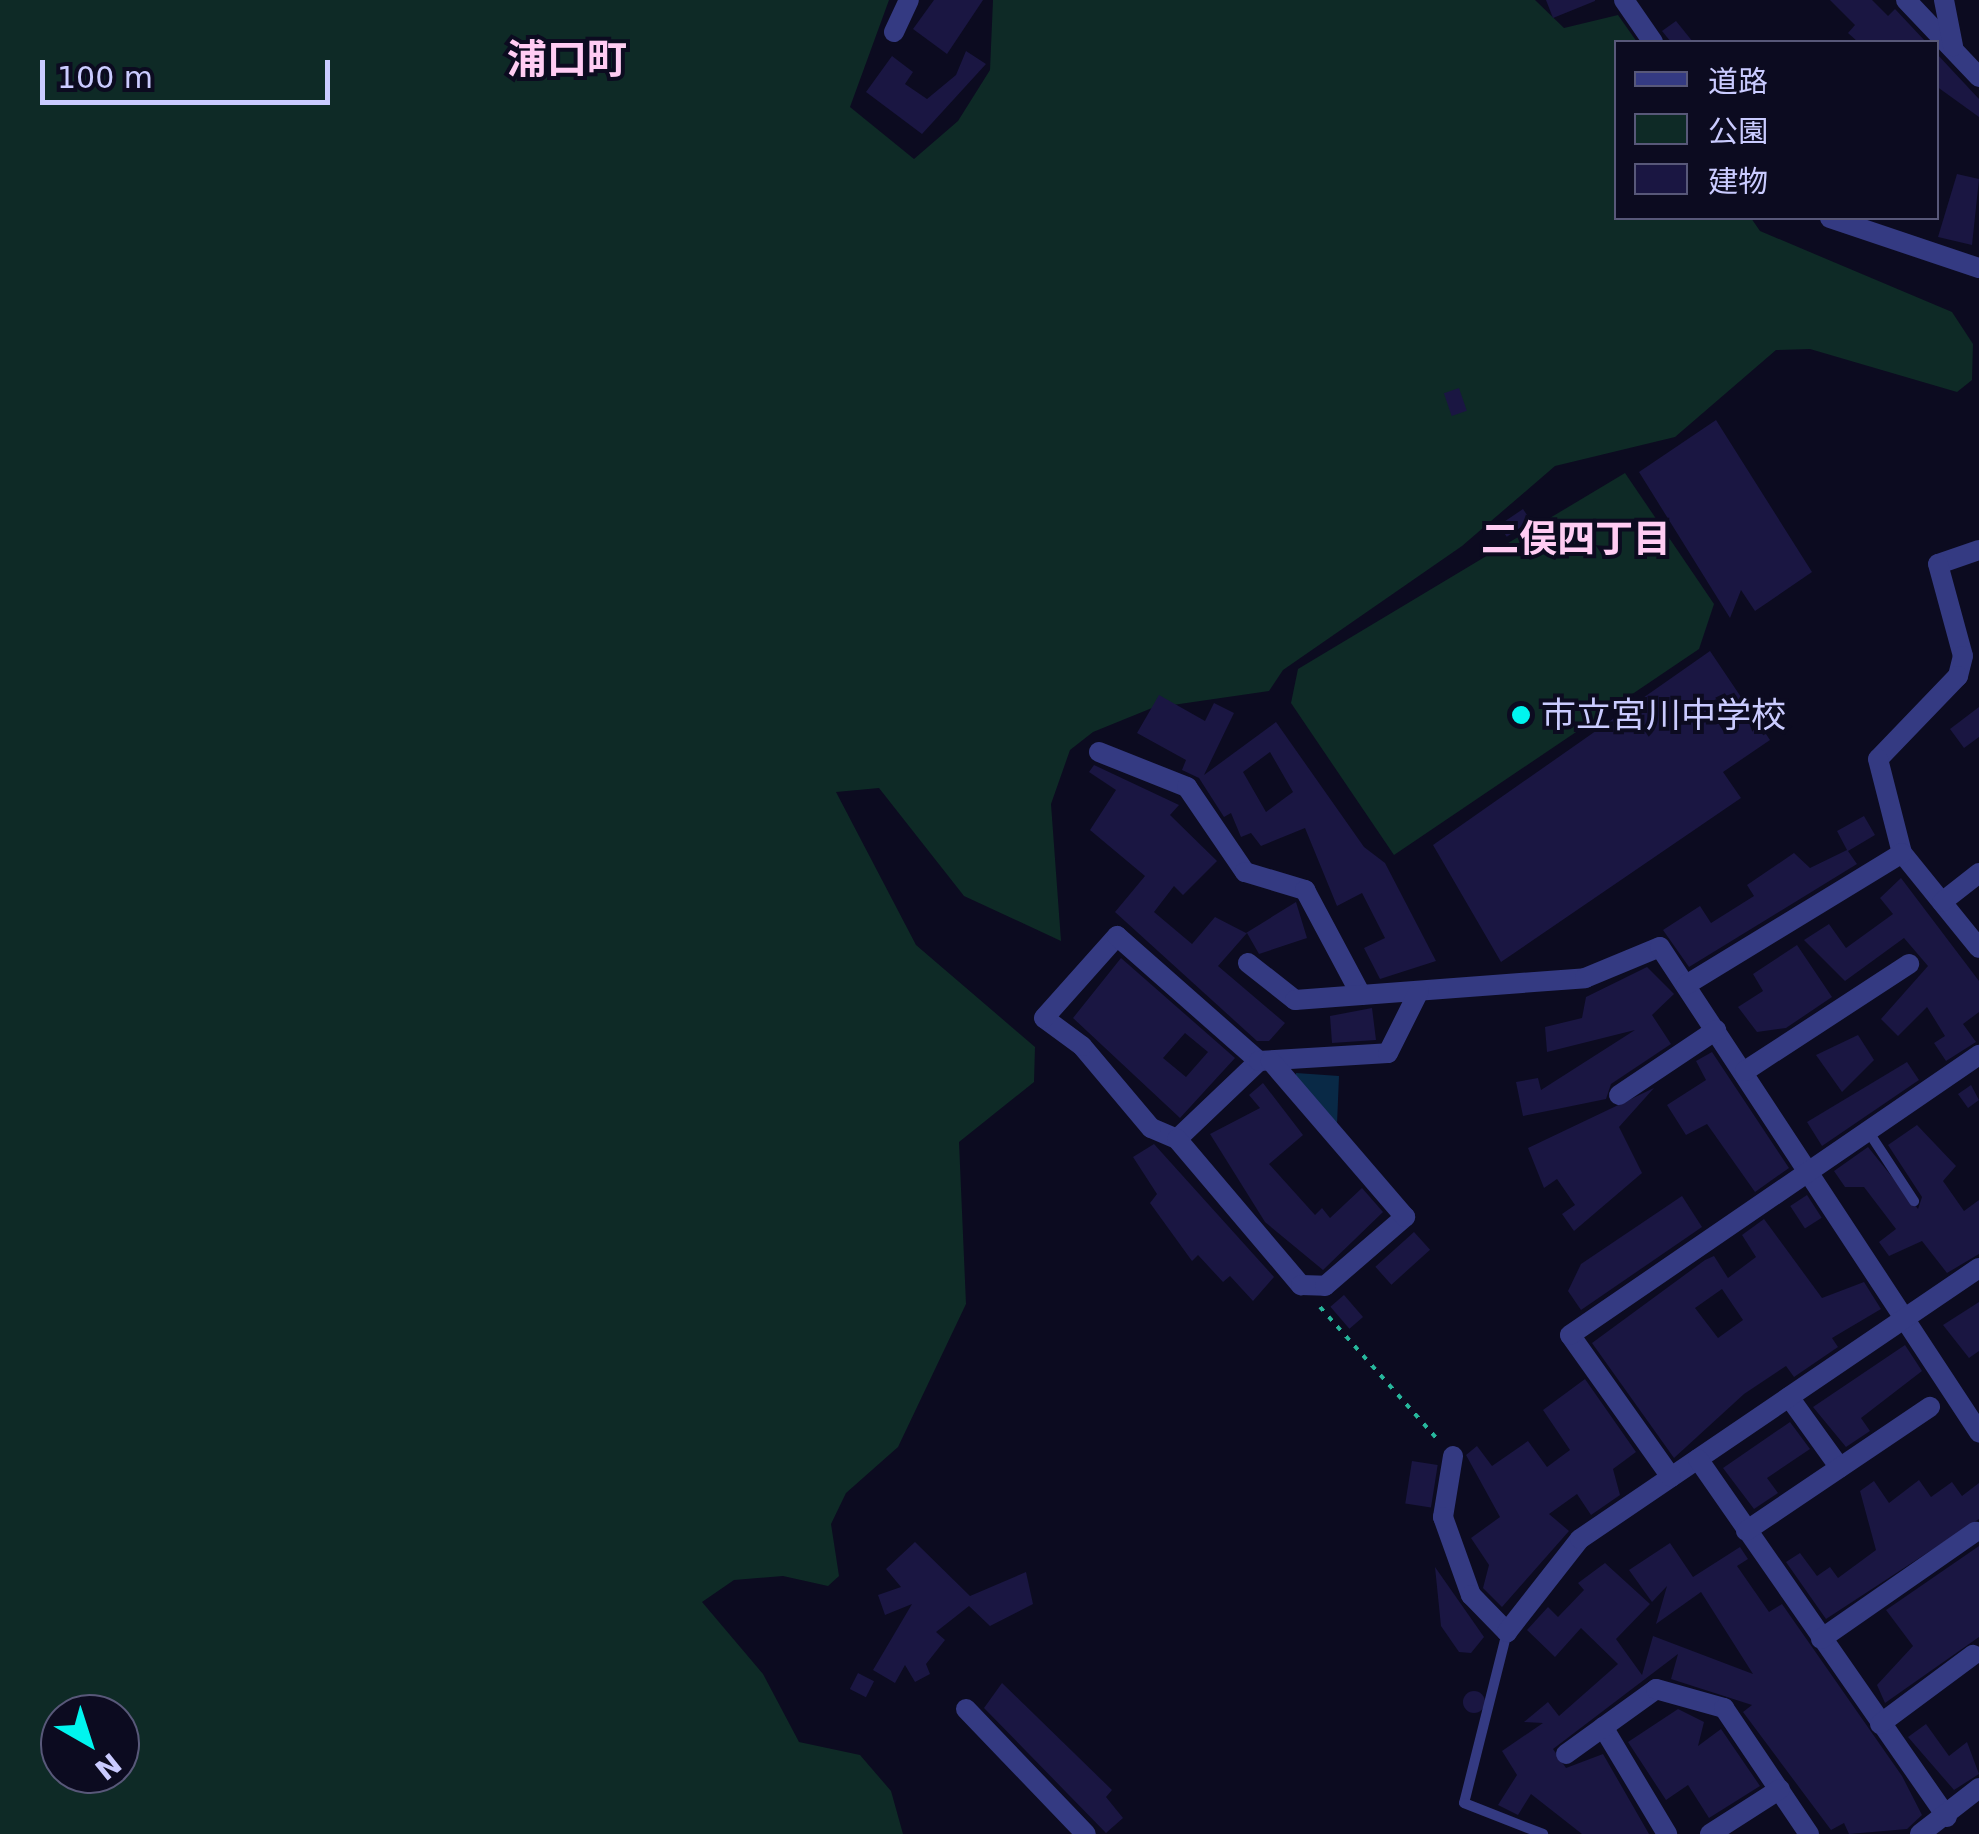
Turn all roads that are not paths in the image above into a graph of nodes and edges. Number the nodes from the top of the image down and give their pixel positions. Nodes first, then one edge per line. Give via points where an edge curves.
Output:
1 (909, 0) edge
2 (1624, 0) edge
3 (1906, 0) edge
4 (1944, 0) edge
5 (894, 32) dead end
6 (1653, 40) edge
7 (1954, 46) junction
8 (1979, 77) edge
9 (1836, 220) edge
10 (1979, 268) edge
11 (1979, 550) edge
12 (1099, 752) dead end
13 (1902, 853) junction
14 (1979, 873) edge
15 (1942, 902) junction
16 (1979, 948) edge
17 (1248, 964) dead end
18 (1909, 964) dead end
19 (1686, 985) junction
20 (1419, 991) junction
21 (1362, 996) junction
22 (1716, 1030) junction
23 (1979, 1055) edge
24 (1265, 1061) junction
25 (1744, 1071) junction
26 (1619, 1095) dead end
27 (1867, 1129) junction
28 (1177, 1139) junction
29 (1810, 1166) junction
30 (1914, 1201) dead end
31 (1979, 1268) edge
32 (1910, 1315) junction
33 (1790, 1397) junction
34 (1930, 1406) dead end
35 (1979, 1432) edge
36 (1453, 1456) road end
37 (1698, 1459) junction
38 (1840, 1468) junction
39 (1671, 1477) junction
40 (1746, 1531) junction
41 (1976, 1532) dead end
42 (1507, 1632) junction
43 (1821, 1639) junction
44 (1973, 1655) dead end
45 (966, 1709) dead end
46 (1880, 1724) junction
47 (1603, 1727) junction
48 (1566, 1754) dead end
49 (1979, 1788) edge
50 (1780, 1789) junction
51 (1947, 1817) junction
52 (1086, 1834) edge
53 (1542, 1834) edge
54 (1667, 1834) edge
55 (1710, 1834) edge
56 (1808, 1834) edge
57 (1920, 1834) edge

1 - 5 street
2 - 6 street
3 - 7 street
4 - 7 street
7 - 8 street
9 - 10 street
11 - 13 street via 1938,564 1963,656 1958,676 1878,759
12 - 21 street via 1186,788 1244,872 1305,890
13 - 15 street
13 - 19 street
14 - 15 street
15 - 16 street
17 - 21 street via 1295,1000
18 - 25 street
19 - 20 street via 1660,947 1585,978
19 - 22 street
20 - 21 street
20 - 24 street via 1388,1053
22 - 25 street
22 - 26 street
23 - 27 street
24 - 28 street
24 - 28 street via 1116,936 1044,1018 1082,1046 1151,1128
24 - 28 street via 1405,1217 1325,1286 1301,1285
25 - 29 street
27 - 29 street
27 - 30 lane
29 - 32 street
29 - 39 street via 1570,1335
31 - 32 street
32 - 33 street
32 - 35 street
33 - 37 street
33 - 38 street
34 - 38 street
36 - 42 street via 1443,1517 1471,1595
37 - 39 street
37 - 40 street
38 - 40 street
39 - 42 street via 1572,1546
40 - 43 street
41 - 43 street
42 - 53 lane via 1464,1802
43 - 46 street
44 - 46 street
45 - 52 street
46 - 51 street
47 - 48 street
47 - 50 street via 1656,1690 1724,1708
47 - 54 street
49 - 51 street
50 - 55 street
50 - 56 street
51 - 57 street

